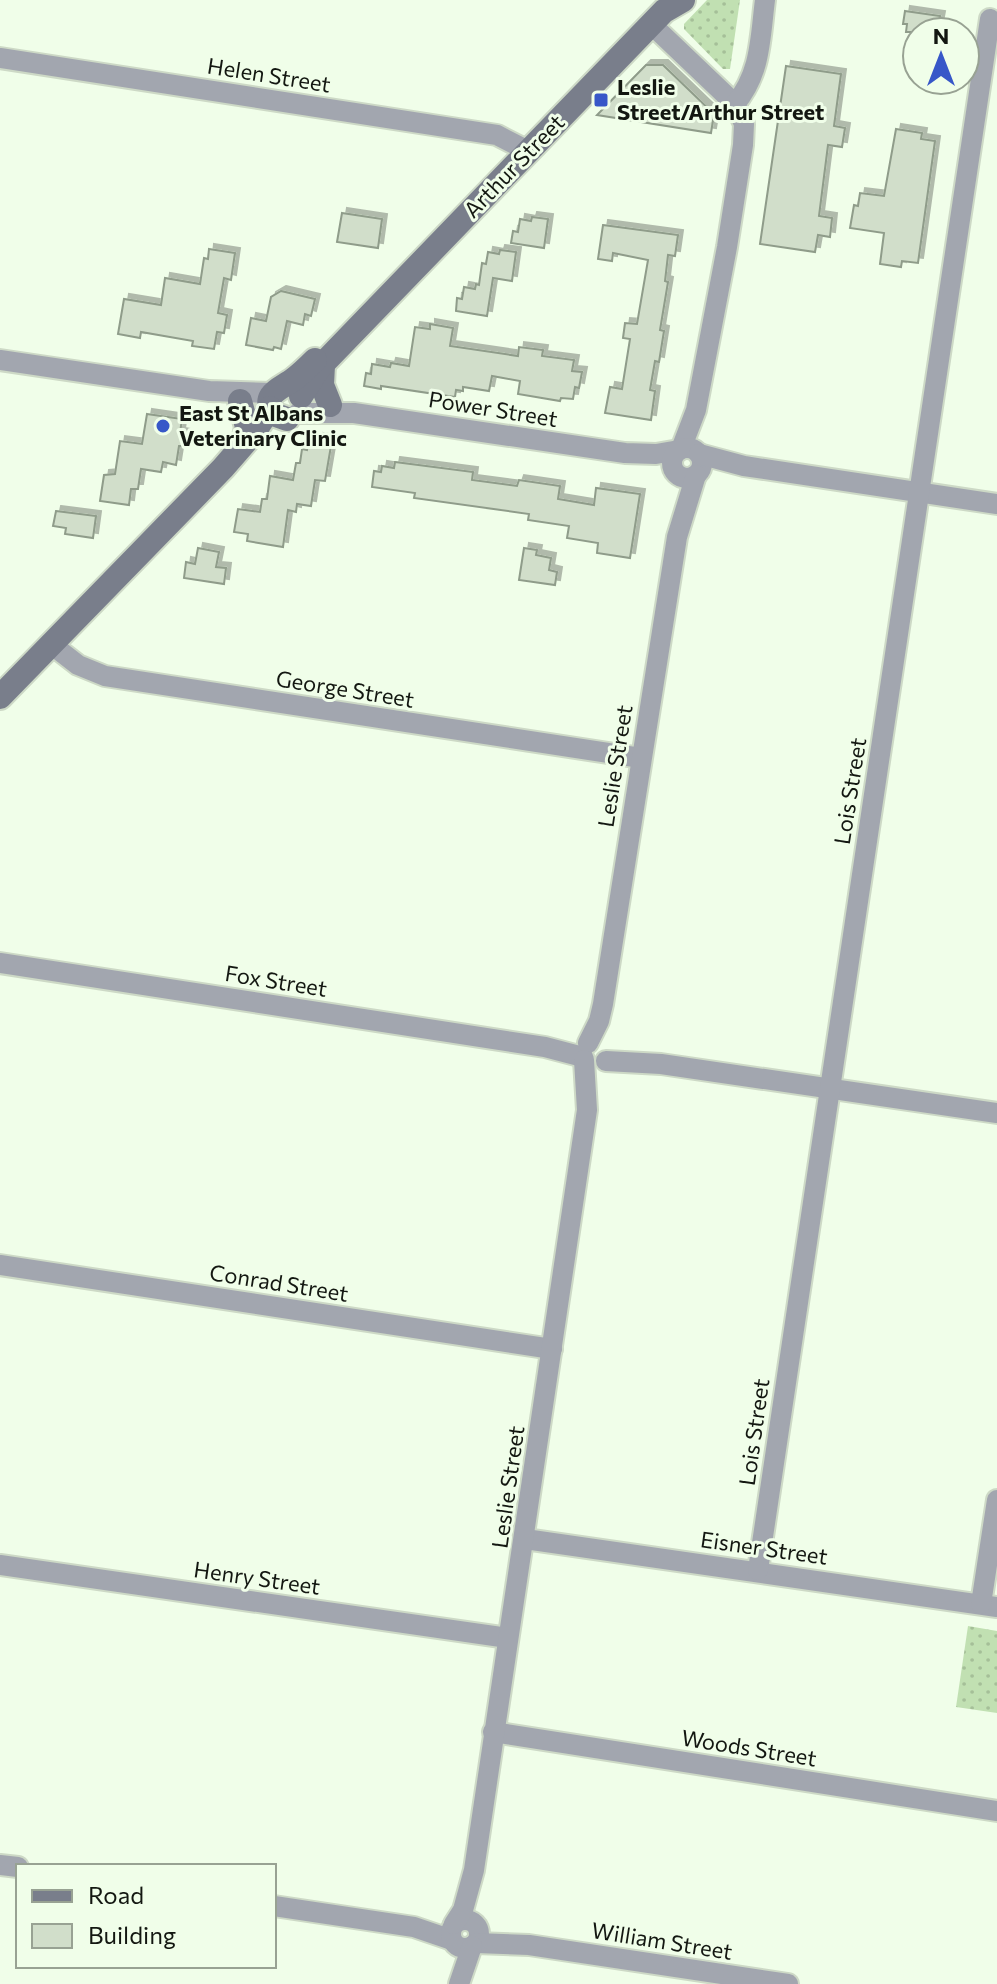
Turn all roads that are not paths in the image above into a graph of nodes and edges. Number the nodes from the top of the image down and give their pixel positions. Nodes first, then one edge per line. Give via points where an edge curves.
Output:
1 (765, 0) edge
2 (667, 9) edge
3 (990, 19) dead end
4 (0, 58) edge
5 (735, 104) junction
6 (528, 151) junction
7 (364, 321) junction
8 (0, 360) edge
9 (323, 365) junction
10 (209, 391) junction
11 (240, 401) junction
12 (285, 402) junction
13 (330, 405) junction
14 (354, 413) junction
15 (244, 442) junction
16 (687, 462) junction
17 (223, 468) junction
18 (919, 492) junction
19 (997, 504) edge
20 (51, 644) junction
21 (3, 687) edge
22 (641, 758) junction
23 (0, 963) edge
24 (595, 1053) junction
25 (830, 1087) junction
26 (997, 1113) edge
27 (0, 1265) edge
28 (552, 1349) junction
29 (997, 1500) edge
30 (525, 1539) junction
31 (0, 1565) edge
32 (758, 1570) junction
33 (989, 1605) edge
34 (508, 1638) junction
35 (493, 1732) junction
36 (997, 1811) edge
37 (276, 1906) edge
38 (465, 1935) junction
39 (457, 1984) edge
40 (788, 1984) edge

1 - 5 street via 755,73
2 - 5 street
2 - 6 street, Arthur Street
3 - 18 street, Lois Street
4 - 6 street, Helen Street via 487,133
5 - 16 street, Leslie Street via 744,124 743,145
6 - 7 street, Arthur Street
7 - 9 street, Arthur Street
7 - 12 street, Arthur Street
8 - 10 street, Power Street
9 - 12 street, Arthur Street
9 - 13 street via 322,385
10 - 11 street, Power Street
10 - 12 street, Power Street
11 - 12 street, Power Street
11 - 15 street via 247,427
12 - 13 street, Power Street
12 - 14 street, Power Street
12 - 15 street, Arthur Street
12 - 17 street, Arthur Street via 248,453
13 - 14 street, Power Street
14 - 16 street, Power Street
15 - 17 street, Arthur Street
16 - 18 street, Power Street via 707,470 744,466
16 - 22 street, Leslie Street
17 - 20 street, Arthur Street
18 - 19 street, Power Street
18 - 25 street, Lois Street
20 - 21 street, Arthur Street
20 - 22 street, George Street via 78,665 105,676
22 - 24 street, Leslie Street
23 - 24 street, Fox Street
24 - 25 street, Fox Street
24 - 28 street, Leslie Street
25 - 26 street, Fox Street
25 - 32 street, Lois Street
27 - 28 street, Conrad Street
28 - 30 street, Leslie Street
29 - 33 street
30 - 32 street, Eisner Street
30 - 34 street, Leslie Street
31 - 34 street, Henry Street
32 - 33 street, Eisner Street
34 - 35 street, Leslie Street
35 - 36 street, Woods Street
35 - 38 street, Leslie Street via 474,1870 463,1910
37 - 38 street, William Street
38 - 39 street, Leslie Street
38 - 40 street, William Street

